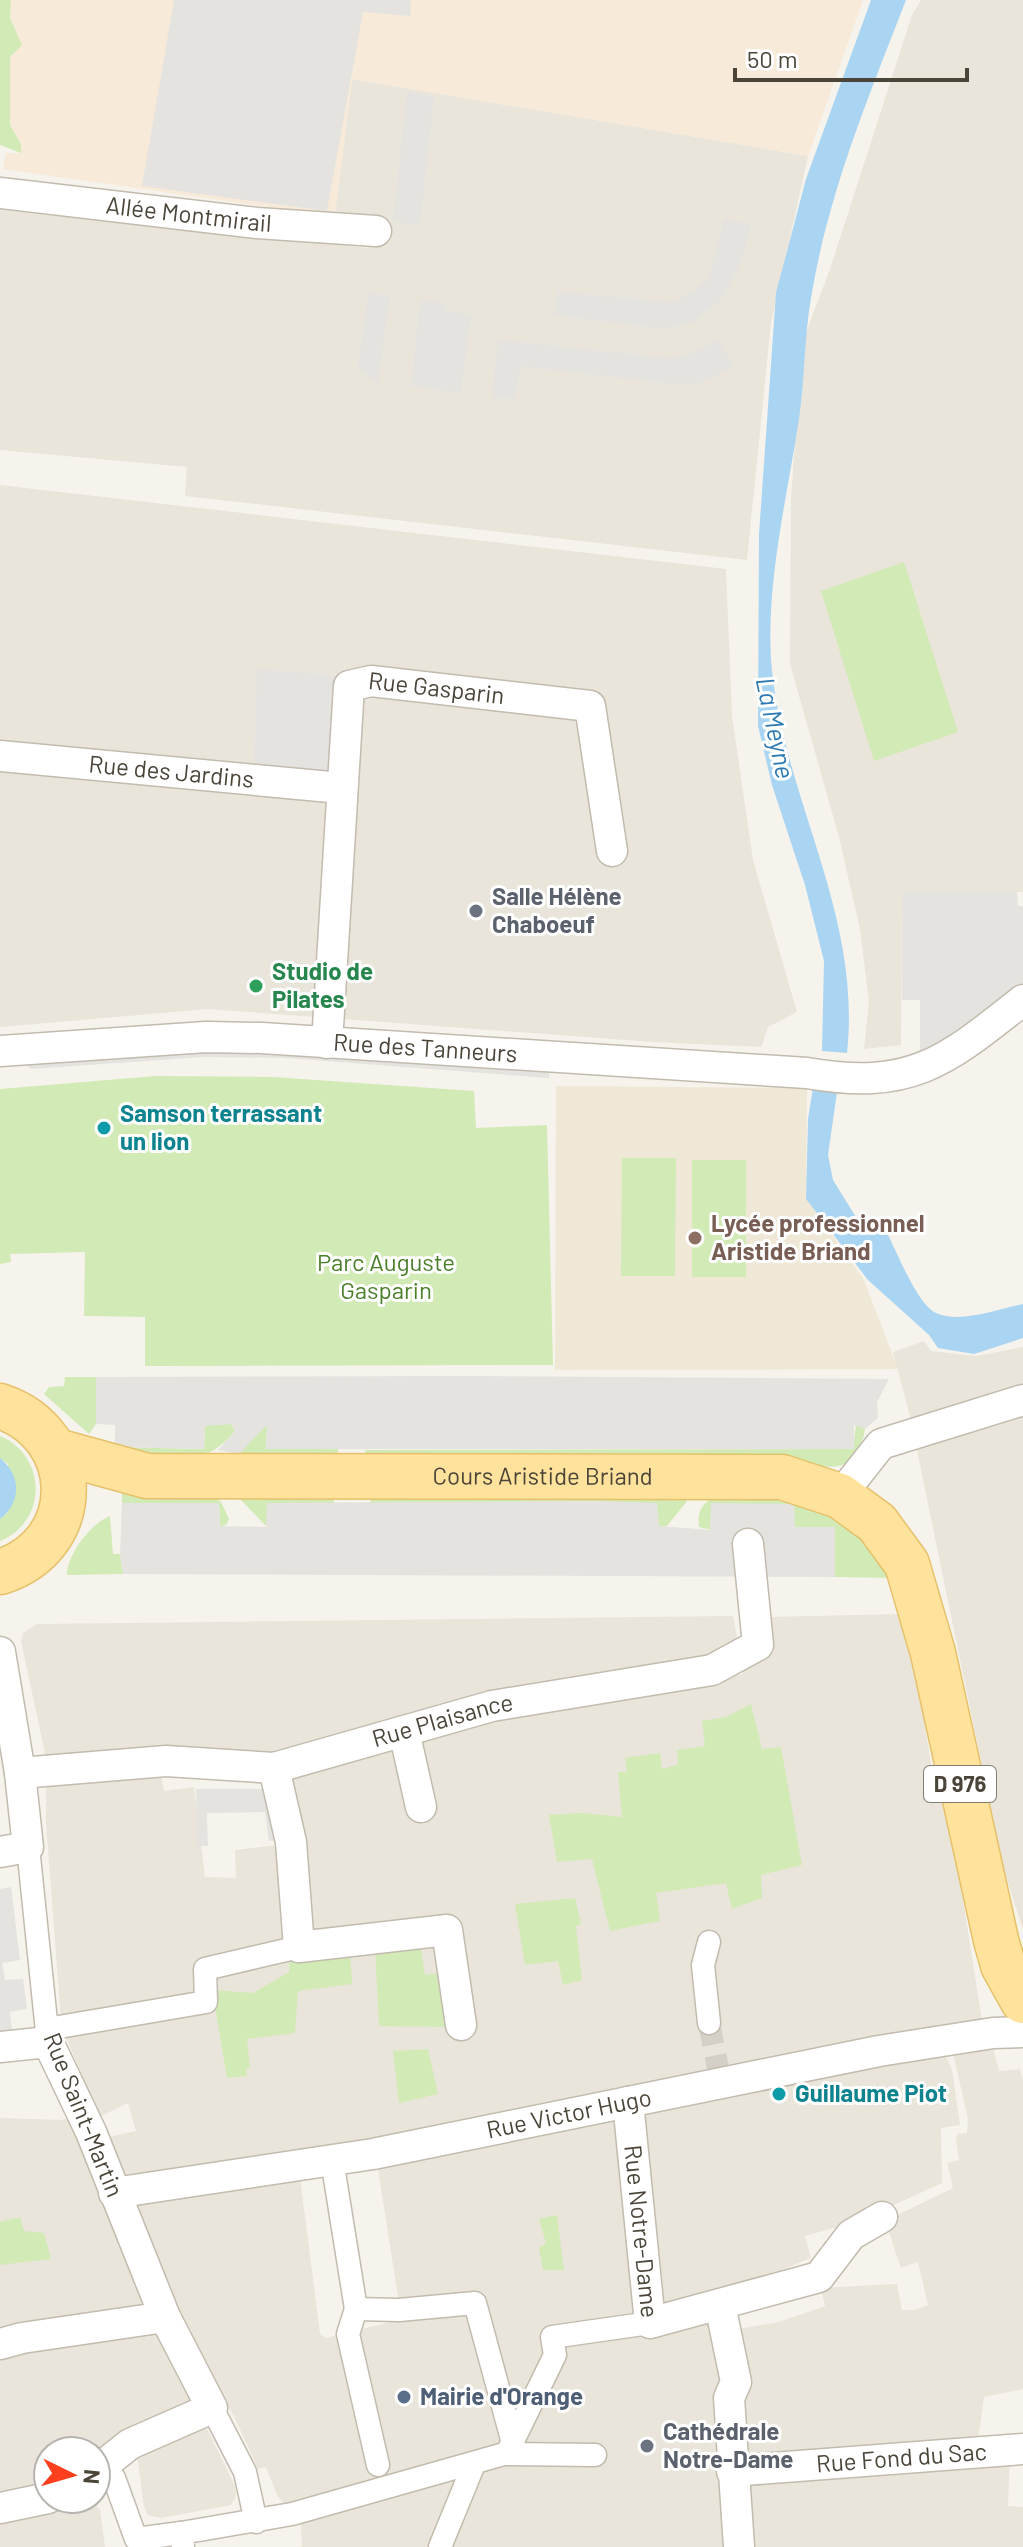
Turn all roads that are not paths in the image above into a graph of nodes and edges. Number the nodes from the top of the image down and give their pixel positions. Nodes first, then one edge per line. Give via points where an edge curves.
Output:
1 (0, 193) edge
2 (376, 231) dead end
3 (0, 756) edge
4 (341, 788) junction
5 (612, 851) dead end
6 (1023, 1000) edge
7 (327, 1043) junction
8 (0, 1051) edge
9 (1023, 1400) edge
10 (0, 1406) edge
11 (56, 1451) junction
12 (147, 1476) junction
13 (840, 1496) junction
14 (62, 1509) junction
15 (748, 1544) dead end
16 (0, 1572) edge
17 (0, 1652) edge
18 (404, 1731) junction
19 (274, 1768) junction
20 (20, 1773) junction
21 (421, 1807) dead end
22 (14, 1850) edge
23 (709, 1942) dead end
24 (299, 1947) junction
25 (1023, 2001) edge
26 (709, 2023) tunnel mouth
27 (461, 2025) dead end
28 (1023, 2032) edge
29 (48, 2036) junction
30 (0, 2047) edge
31 (628, 2102) junction
32 (332, 2160) junction
33 (114, 2193) junction
34 (882, 2217) dead end
35 (720, 2305) junction
36 (356, 2309) junction
37 (165, 2317) junction
38 (635, 2332) junction
39 (0, 2344) edge
40 (212, 2408) junction
41 (508, 2448) junction
42 (1023, 2449) edge
43 (595, 2455) dead end
44 (112, 2459) edge
45 (474, 2464) junction
46 (378, 2465) dead end
47 (732, 2471) junction
48 (112, 2477) edge
49 (32, 2501) edge
50 (0, 2508) edge
51 (254, 2512) junction
52 (182, 2540) edge
53 (440, 2547) edge
54 (739, 2547) edge

1 - 2 street, Allée Montmirail via 257,223
3 - 4 street, Rue des Jardins
4 - 5 street, Rue Gasparin via 349,686 371,681 590,706
4 - 7 street, Rue Gasparin
6 - 7 street, Rue des Tanneurs via 945,1059 891,1078 850,1081 807,1073
7 - 8 street, Rue des Tanneurs via 206,1037
9 - 13 street via 881,1444
10 - 11 main road via 40,1429
11 - 12 main road, Cours Aristide Briand
11 - 14 main road via 63,1470
12 - 13 main road, Cours Aristide Briand via 782,1477
12 - 14 main road, Cours Aristide Briand
13 - 25 main road, Cours Aristide Briand / D 976 via 877,1523 907,1564 933,1653 996,1940
14 - 16 main road via 39,1550
15 - 18 street, Rue Plaisance via 758,1645 735,1658 712,1670 492,1706
17 - 20 street, Rue Saint-Martin
18 - 19 street, Rue Plaisance
18 - 21 street
19 - 20 street, Rue Plaisance via 166,1761
19 - 24 street via 291,1842
20 - 22 street, Rue Saint-Martin
22 - 29 street, Rue Saint-Martin
23 - 26 street via 703,1965
24 - 27 street via 447,1930
24 - 29 street via 205,1969 206,2002
28 - 31 street, Rue Victor Hugo via 944,2040
29 - 30 street
29 - 33 street, Rue Saint-Martin
31 - 32 street, Rue Victor Hugo
31 - 38 street, Rue Notre-Dame
32 - 33 street, Rue Victor Hugo
32 - 36 street
33 - 37 street, Rue Saint-Martin
34 - 35 street via 851,2235 819,2277
35 - 38 street
35 - 47 street via 736,2382 729,2398
36 - 41 street via 475,2303
36 - 46 street via 348,2334
37 - 39 street
37 - 40 street, Rue Saint-Martin
38 - 41 street, Rue Notre-Dame via 552,2337 555,2355
40 - 44 street via 130,2444
40 - 51 street, Rue Saint-Martin via 245,2472
41 - 43 street
41 - 45 street
42 - 47 street, Rue Fond du Sac
45 - 51 street via 292,2514
45 - 53 street
47 - 54 street
48 - 52 street via 136,2539
49 - 50 street
51 - 52 street

